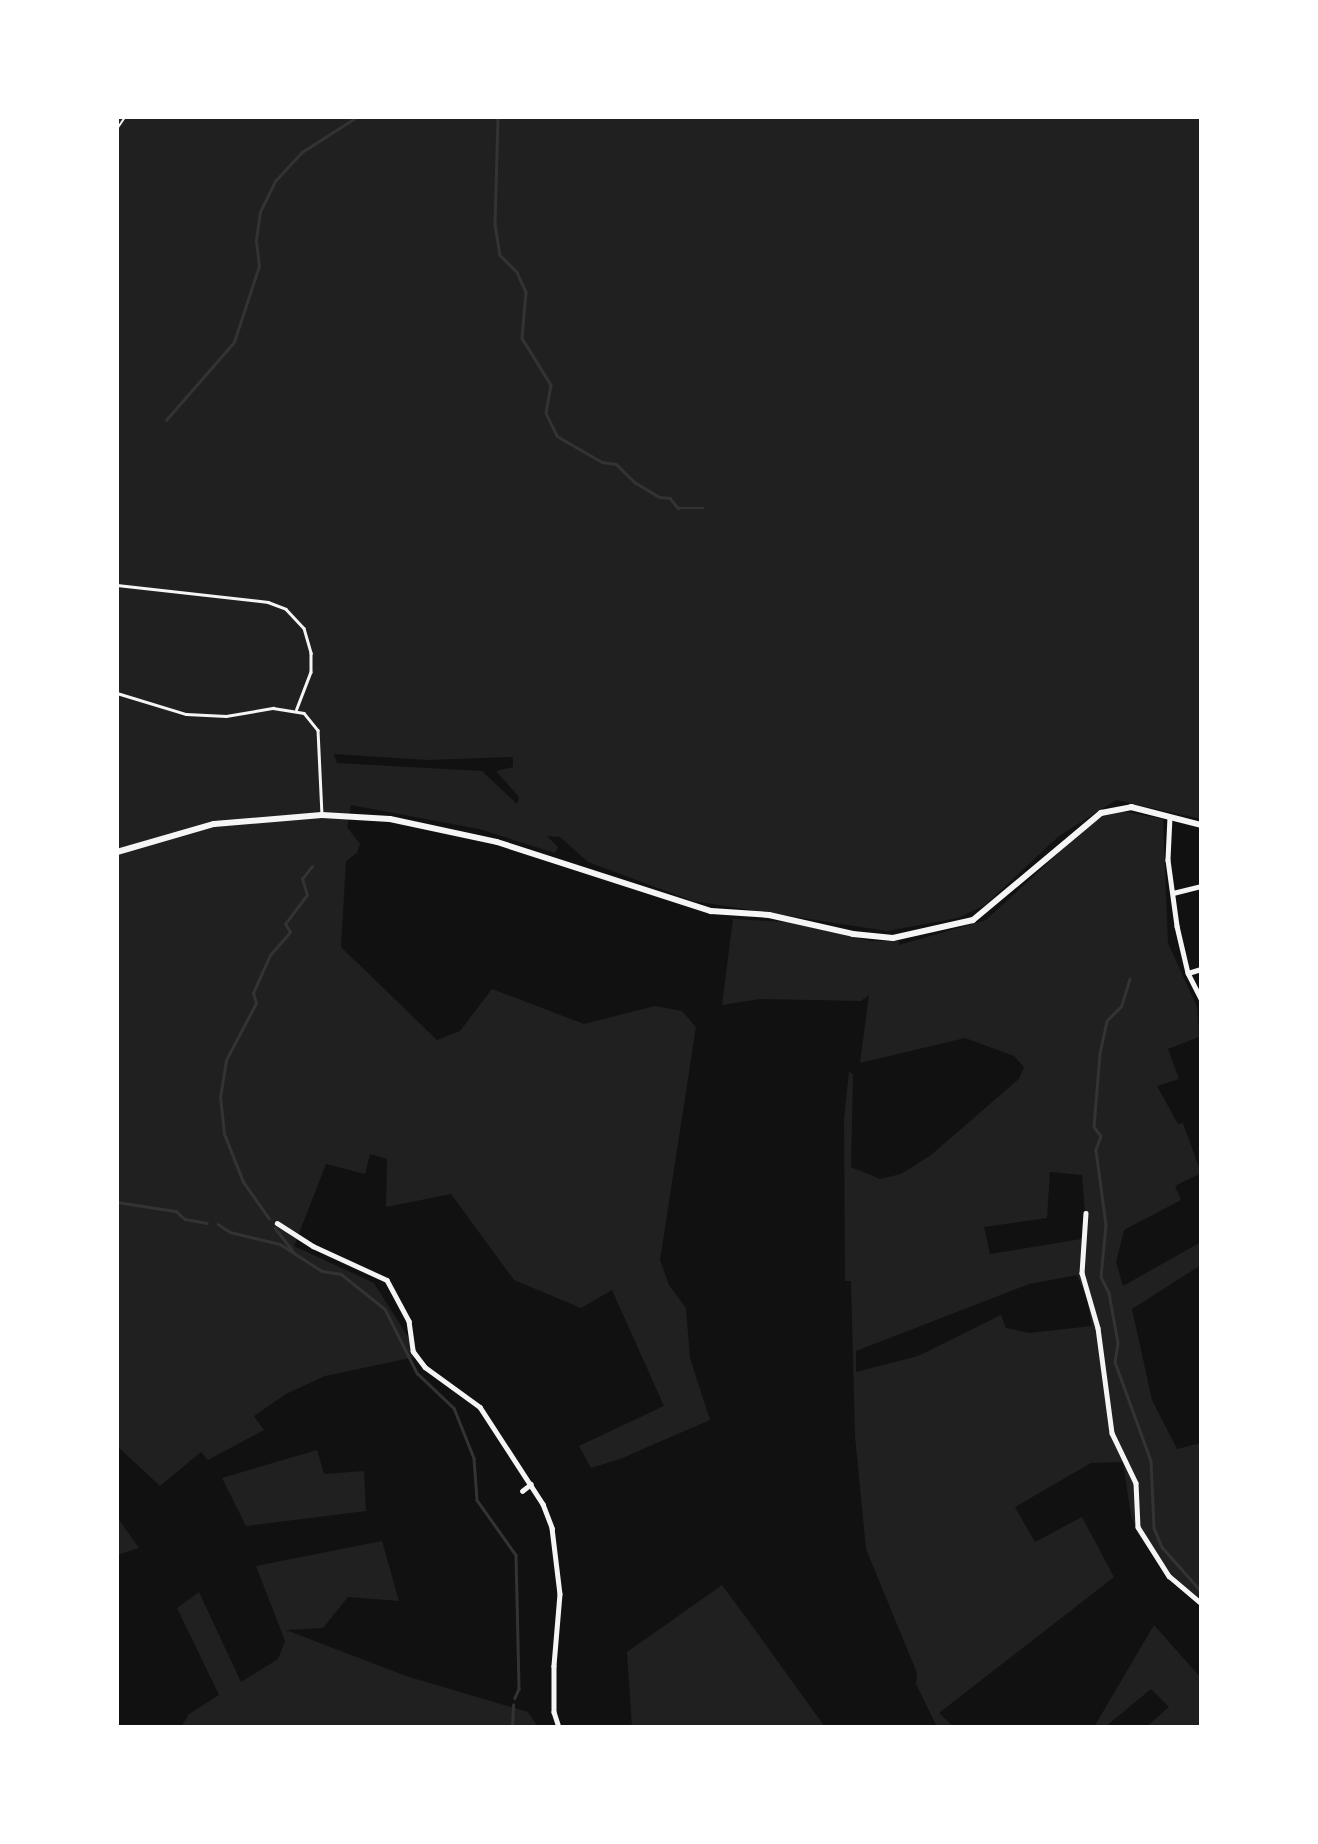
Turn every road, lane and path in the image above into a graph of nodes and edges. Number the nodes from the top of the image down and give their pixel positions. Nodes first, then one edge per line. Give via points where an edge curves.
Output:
1 (125, 117) edge
2 (117, 128) edge
3 (117, 585) edge
4 (117, 692) edge
5 (297, 709) junction
6 (322, 815) junction
7 (1170, 817) junction
8 (1201, 825) edge
9 (117, 852) edge
10 (1201, 886) edge
11 (1173, 893) junction
12 (1201, 969) edge
13 (1188, 973) junction
14 (1201, 998) edge
15 (1086, 1213) dead end
16 (277, 1223) dead end
17 (531, 1484) junction
18 (522, 1491) dead end
19 (1201, 1603) edge
20 (559, 1727) edge

1 - 2 path
3 - 5 lane via 268,602 286,609 304,628 312,653
4 - 5 lane via 204,716
5 - 6 lane via 318,730
6 - 7 street via 390,819 453,830 712,911 787,918 879,938 945,929 973,919 1101,813 1131,807
6 - 9 street via 214,824
7 - 8 street
7 - 11 street via 1167,849
10 - 11 street
11 - 13 street
12 - 13 street
13 - 14 street
15 - 19 street via 1082,1273 1098,1328 1112,1433 1136,1483 1136,1520 1169,1576
16 - 17 street via 313,1246 387,1280 409,1321 412,1351 425,1367 480,1407
17 - 18 street
17 - 20 street via 552,1528 560,1594 554,1666 554,1712

